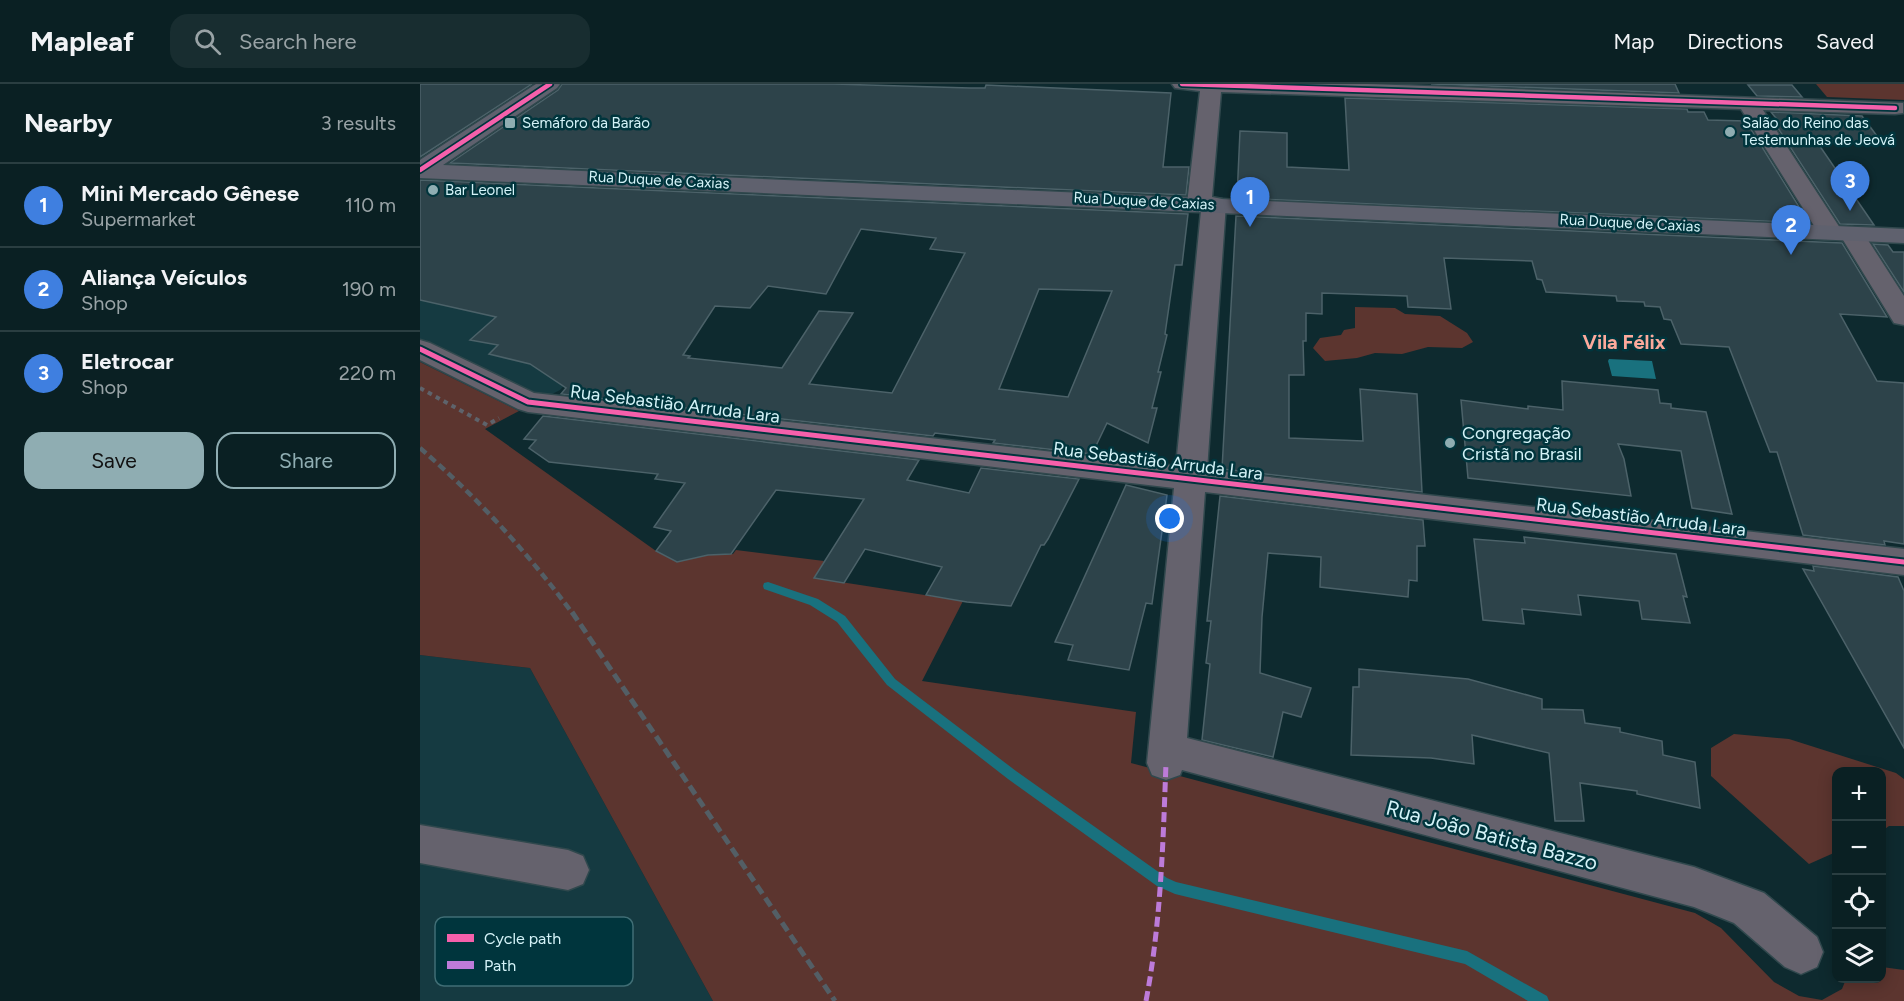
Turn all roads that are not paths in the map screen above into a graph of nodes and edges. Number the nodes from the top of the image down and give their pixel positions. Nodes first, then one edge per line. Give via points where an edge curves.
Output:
1 (525, 84) edge
2 (550, 84) edge
3 (1182, 84) edge
4 (1717, 84) edge
5 (1211, 85) edge
6 (1522, 90) edge
7 (1740, 103) junction
8 (1895, 108) dead end
9 (444, 153) junction
10 (420, 170) edge
11 (1206, 204) junction
12 (1841, 233) junction
13 (1904, 236) edge
14 (1904, 317) edge
15 (420, 349) edge
16 (1191, 480) junction
17 (1904, 562) edge
18 (420, 844) edge
19 (568, 870) dead end
20 (1801, 952) dead end

1 - 9 main road
2 - 9 main road
3 - 5 street
4 - 7 street
5 - 6 street
5 - 11 street
6 - 7 street
7 - 8 street
7 - 12 street
9 - 10 main road
10 - 11 main road, Rua Duque de Caxias
11 - 12 main road, Rua Duque de Caxias
11 - 16 street
12 - 13 main road, Rua Duque de Caxias
12 - 14 street
15 - 16 street, Rua Sebastião Arruda Lara via 528,402
16 - 17 street, Rua Sebastião Arruda Lara
16 - 20 street, Rua João Batista Bazzo via 1167,757 1695,887 1749,908
18 - 19 street

